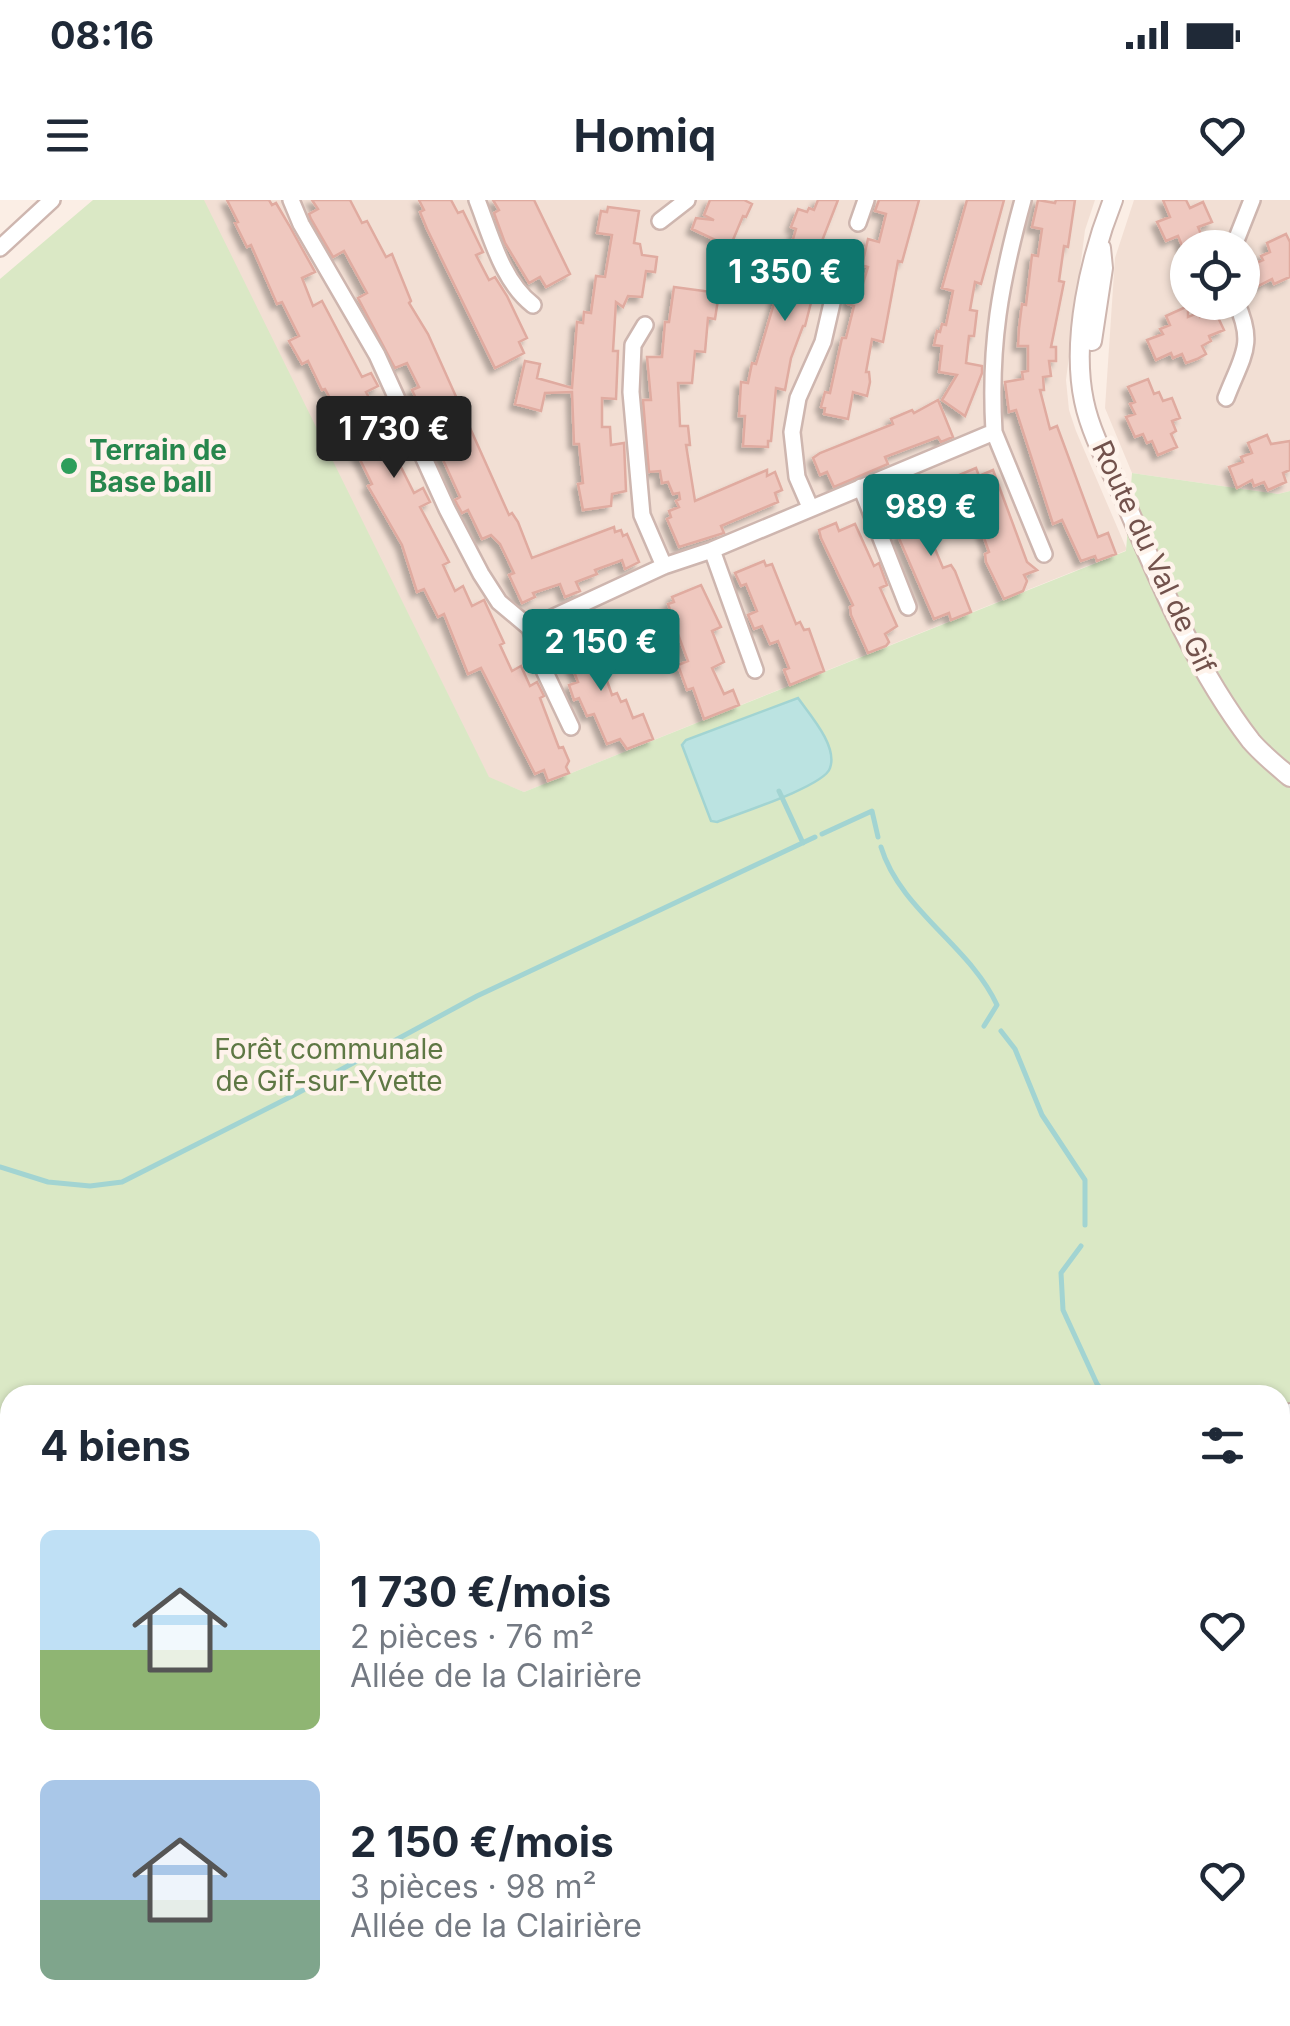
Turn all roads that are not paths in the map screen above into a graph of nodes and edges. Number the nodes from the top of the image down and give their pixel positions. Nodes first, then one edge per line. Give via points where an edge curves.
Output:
1 (52, 200) edge
2 (291, 200) edge
3 (477, 200) edge
4 (686, 200) edge
5 (866, 200) edge
6 (1023, 200) edge
7 (1113, 200) edge
8 (1252, 200) edge
9 (660, 221) dead end
10 (858, 222) dead end
11 (1240, 230) edge
12 (0, 248) edge
13 (838, 277) dead end
14 (532, 305) dead end
15 (1244, 320) edge
16 (645, 325) dead end
17 (1226, 398) dead end
18 (994, 432) junction
19 (861, 487) junction
20 (810, 507) junction
21 (712, 550) junction
22 (1044, 554) dead end
23 (664, 566) junction
24 (908, 607) dead end
25 (530, 628) junction
26 (756, 670) dead end
27 (571, 727) dead end
28 (1290, 778) edge

1 - 12 street
2 - 25 street via 377,354 481,574 499,602
3 - 14 street via 507,274
4 - 9 street
5 - 10 street
6 - 18 street via 999,299 991,374
7 - 28 street, Route du Val de Gif via 1100,243 1104,268 1092,346 1082,370 1088,415 1182,632 1253,744
8 - 11 street
13 - 20 street via 792,432 797,477
15 - 17 street via 1248,338
16 - 23 street via 633,344 631,392 642,516
18 - 19 street
18 - 22 street
19 - 20 street
19 - 24 street
20 - 21 street
21 - 23 street
21 - 26 street
23 - 25 street
25 - 27 street

